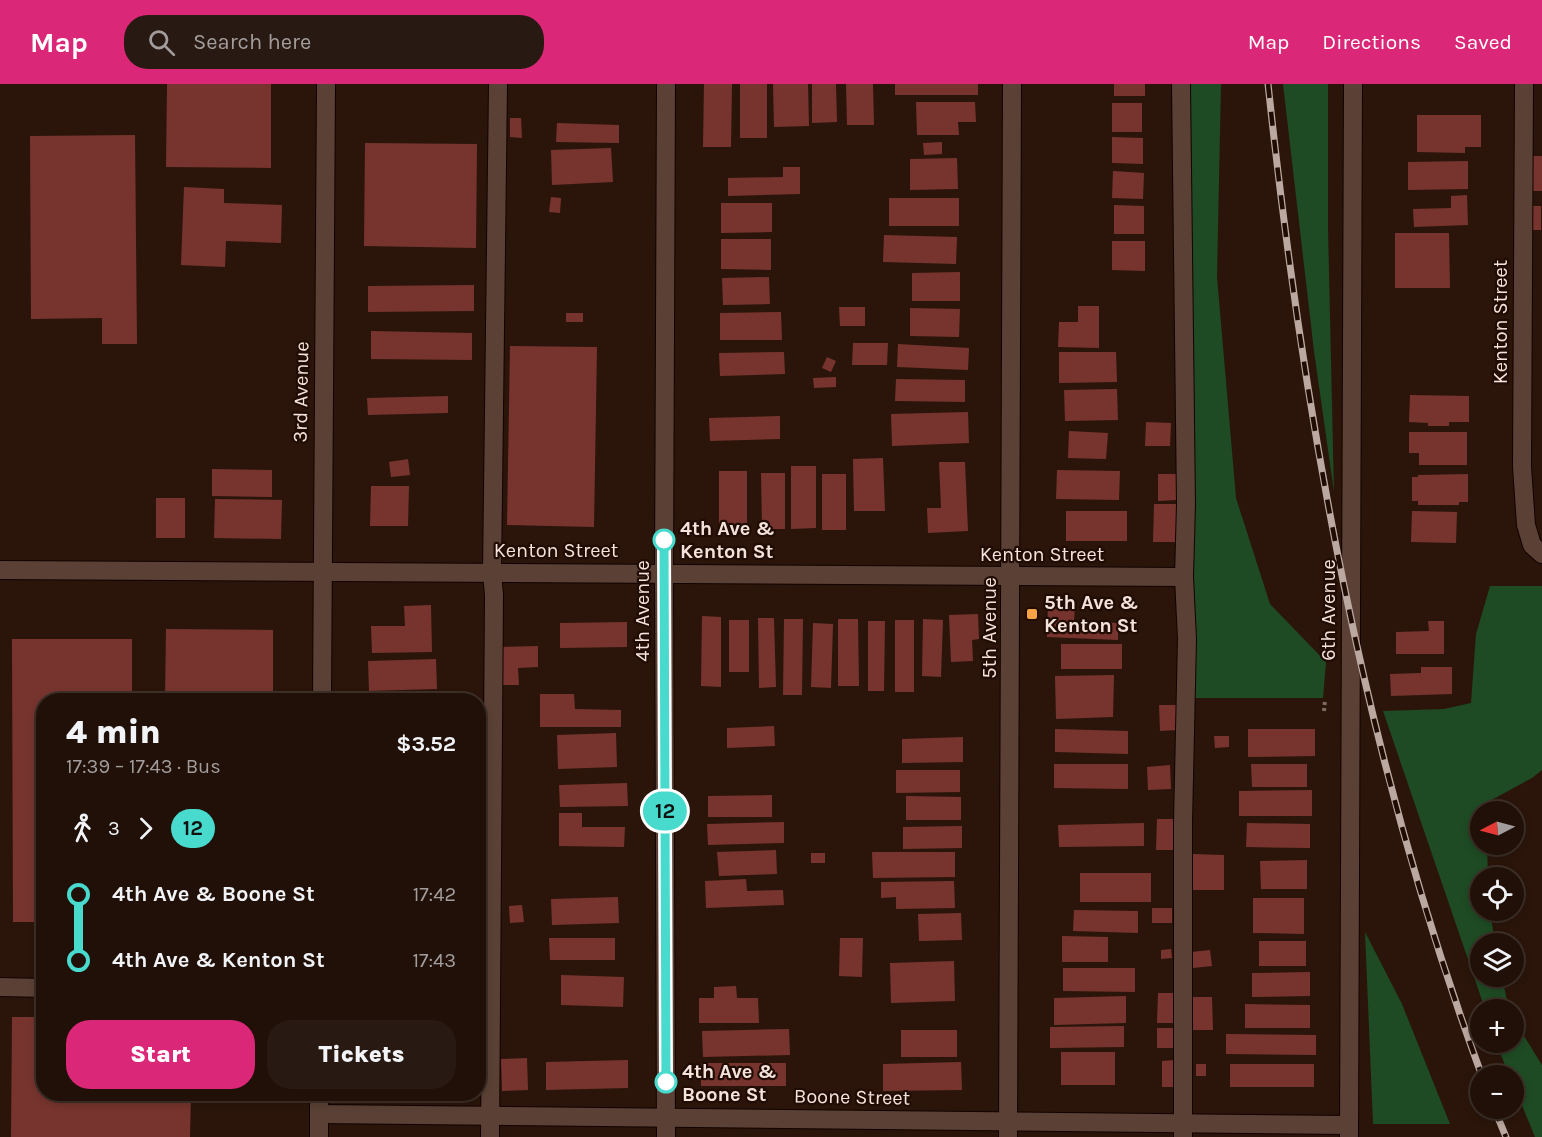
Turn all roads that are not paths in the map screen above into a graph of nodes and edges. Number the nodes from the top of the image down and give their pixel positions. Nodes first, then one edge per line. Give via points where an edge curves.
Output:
1 (326, 84) edge
2 (498, 84) edge
3 (666, 84) edge
4 (1012, 84) edge
5 (1181, 84) edge
6 (1353, 84) edge
7 (1524, 84) edge
8 (1542, 554) edge
9 (0, 570) edge
10 (322, 572) junction
11 (492, 573) junction
12 (664, 573) junction
13 (1012, 576) junction
14 (1184, 577) junction
15 (321, 693) edge
16 (0, 987) edge
17 (36, 988) edge
18 (319, 1101) edge
19 (319, 1114) junction
20 (490, 1116) junction
21 (666, 1118) junction
22 (1008, 1129) edge
23 (1183, 1130) edge
24 (1349, 1131) edge
25 (319, 1137) edge
26 (490, 1137) edge
27 (666, 1137) edge

1 - 10 street, 3rd Avenue
2 - 11 street
3 - 12 street, 4th Avenue
4 - 13 street, 5th Avenue
5 - 14 street
6 - 24 street, 6th Avenue
7 - 8 street, Kenton Street via 1522,467 1526,525 1532,545
9 - 10 street, Kenton Street
10 - 11 street, Kenton Street
10 - 15 street, 3rd Avenue
11 - 12 street, Kenton Street
11 - 20 street
12 - 13 street, Kenton Street
12 - 21 street, 4th Avenue
13 - 14 street, Kenton Street
13 - 22 street, 5th Avenue
14 - 23 street via 1187,639
16 - 17 street
18 - 19 street
19 - 20 street, Boone Street
19 - 25 street
20 - 21 street, Boone Street
20 - 26 street
21 - 22 street, Boone Street
21 - 27 street, 4th Avenue
22 - 23 street, Boone Street
23 - 24 street, Boone Street

